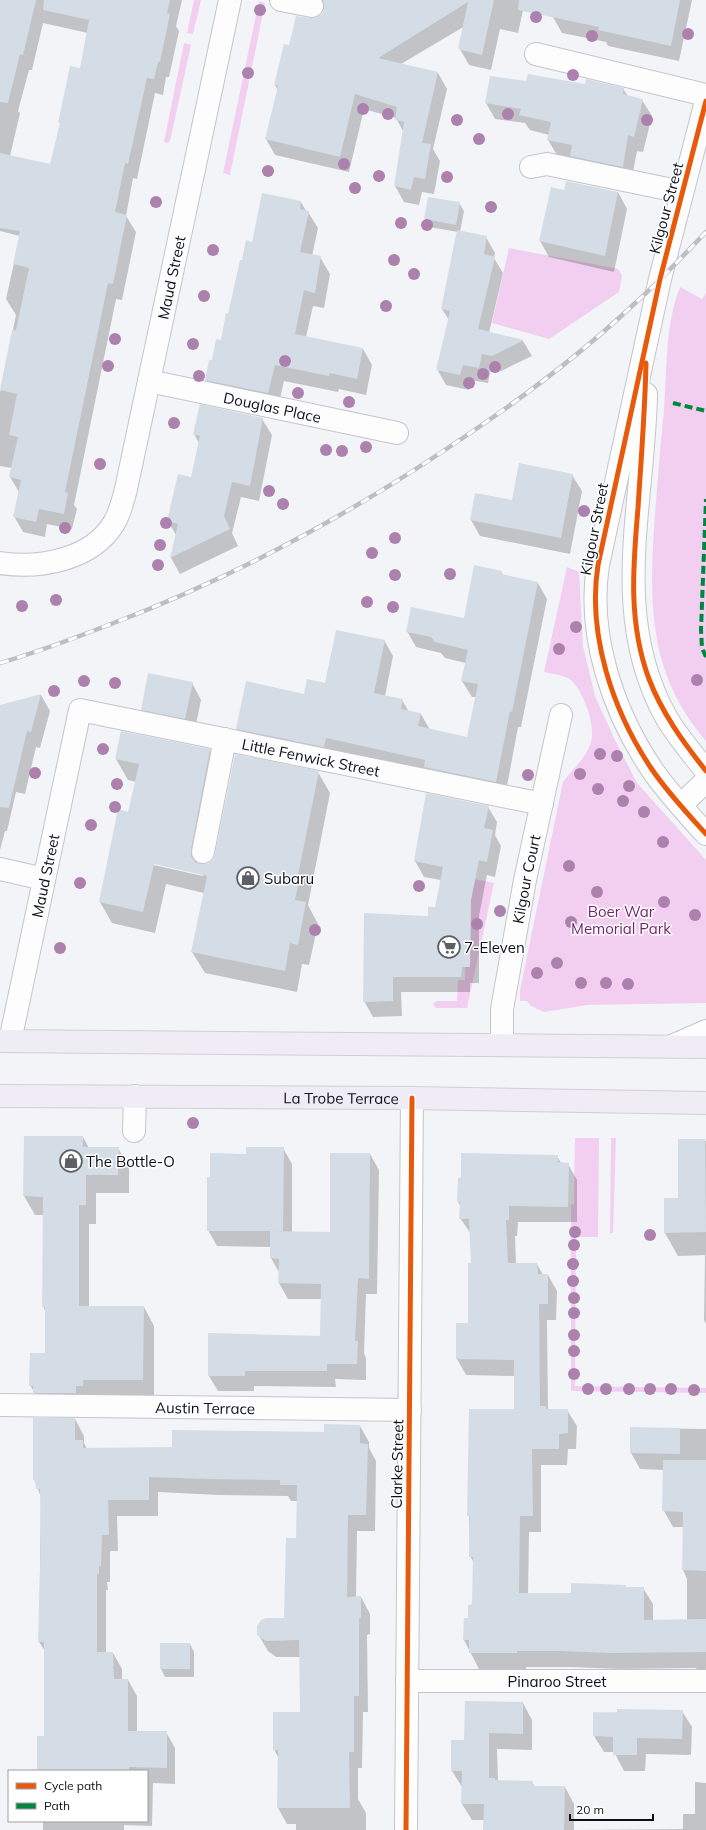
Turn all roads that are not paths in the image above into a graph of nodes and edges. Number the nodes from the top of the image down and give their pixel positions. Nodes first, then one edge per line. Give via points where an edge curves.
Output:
1 (230, 0) edge
2 (282, 0) edge
3 (312, 6) dead end
4 (536, 54) dead end
5 (706, 96) edge
6 (706, 101) edge
7 (702, 126) edge
8 (537, 160) dead end
9 (682, 192) junction
10 (646, 345) junction
11 (149, 381) junction
12 (397, 432) dead end
13 (0, 563) edge
14 (80, 710) joint
15 (561, 715) dead end
16 (225, 739) junction
17 (706, 770) edge
18 (706, 781) edge
19 (542, 804) junction
20 (681, 805) junction
21 (706, 833) edge
22 (203, 852) dead end
23 (0, 869) edge
24 (44, 879) junction
25 (706, 1031) edge
26 (5, 1041) edge
27 (502, 1045) junction
28 (672, 1046) junction
29 (706, 1047) edge
30 (0, 1096) edge
31 (135, 1096) junction
32 (412, 1098) junction
33 (706, 1103) edge
34 (134, 1131) dead end
35 (0, 1405) edge
36 (410, 1410) junction
37 (407, 1681) junction
38 (706, 1681) edge
39 (406, 1830) edge

1 - 11 street, Maud Street
2 - 3 street
4 - 5 street
6 - 7 street, Kilgour Street
7 - 9 street, Kilgour Street
8 - 9 street
9 - 10 street, Kilgour Street
10 - 17 street, Kilgour Street via 646,399 633,564 635,625 643,662 657,699 677,733
10 - 20 street, Kilgour Street via 598,566 596,620 605,665 625,720 651,768
11 - 12 street, Douglas Place
11 - 13 street, Maud Street via 126,488 118,515 108,531 93,545 72,556 47,562
14 - 16 street, Little Fenwick Street
14 - 24 street, Maud Street
15 - 19 street, Kilgour Court
16 - 19 street, Little Fenwick Street
16 - 22 street
18 - 20 street
19 - 27 street, Kilgour Court via 525,880 502,1009
20 - 21 street, Kilgour Street
23 - 24 street
24 - 26 street, Maud Street
25 - 28 street
26 - 27 highway
27 - 28 highway
28 - 29 highway
30 - 31 highway, La Trobe Terrace
31 - 32 highway, La Trobe Terrace
31 - 34 street
32 - 33 highway, La Trobe Terrace
32 - 36 street, Clarke Street
35 - 36 street, Austin Terrace
36 - 37 street, Clarke Street
37 - 38 street, Pinaroo Street
37 - 39 street, Clarke Street

